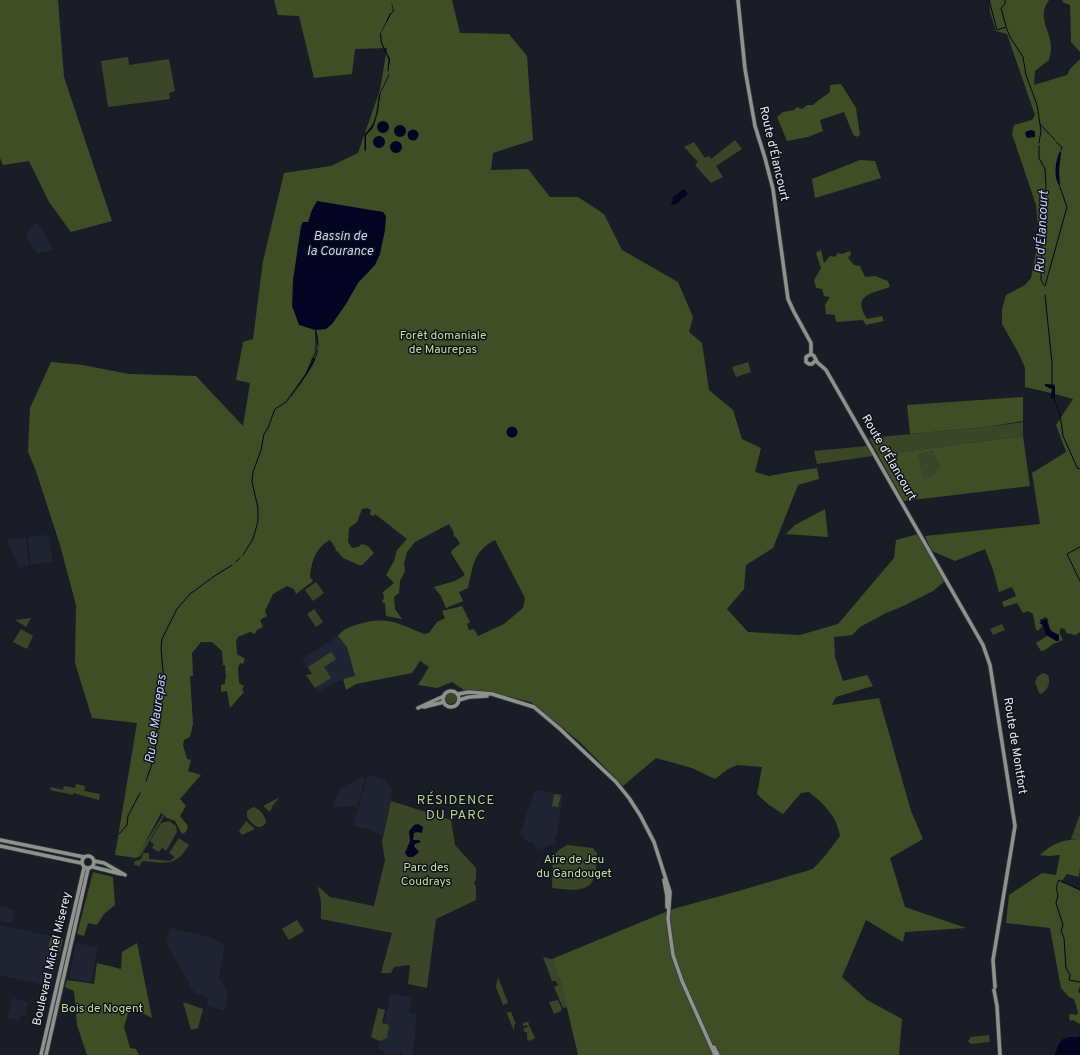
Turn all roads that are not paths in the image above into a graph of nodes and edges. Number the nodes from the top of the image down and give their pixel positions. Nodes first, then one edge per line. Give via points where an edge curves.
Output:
1 (738, 0) edge
2 (811, 354) junction
3 (816, 360) junction
4 (915, 526) joint
5 (458, 694) junction
6 (444, 696) junction
7 (498, 696) junction
8 (459, 700) junction
9 (444, 702) junction
10 (0, 840) edge
11 (0, 846) edge
12 (84, 857) junction
13 (94, 860) junction
14 (81, 863) junction
15 (92, 867) junction
16 (86, 868) junction
17 (700, 1020) junction
18 (41, 1055) edge
19 (46, 1055) edge
20 (715, 1055) edge
21 (718, 1055) edge
22 (1000, 1055) edge

1 - 2 street, Route d'Élancourt via 745,69 754,119 772,189 788,299 811,343
2 - 3 street
2 - 3 street via 806,356 806,362 812,364
3 - 4 street, Route d'Élancourt via 826,370
4 - 22 street, Route de Montfort via 983,646 990,665 1015,826 993,960
5 - 6 street via 450,691
5 - 7 street via 469,692
5 - 8 street
6 - 9 street
6 - 9 street via 418,708
7 - 8 street
7 - 17 street via 534,707 550,719 616,782 640,815 654,842 669,894 668,920 676,964
8 - 9 street via 452,706
10 - 12 street
11 - 14 street
12 - 13 street via 90,856
12 - 14 street
13 - 15 street
13 - 15 street via 125,875
14 - 16 street
15 - 16 street
16 - 18 street, Boulevard Michel Miserey
16 - 19 street, Boulevard Michel Miserey
17 - 20 street
17 - 21 street

